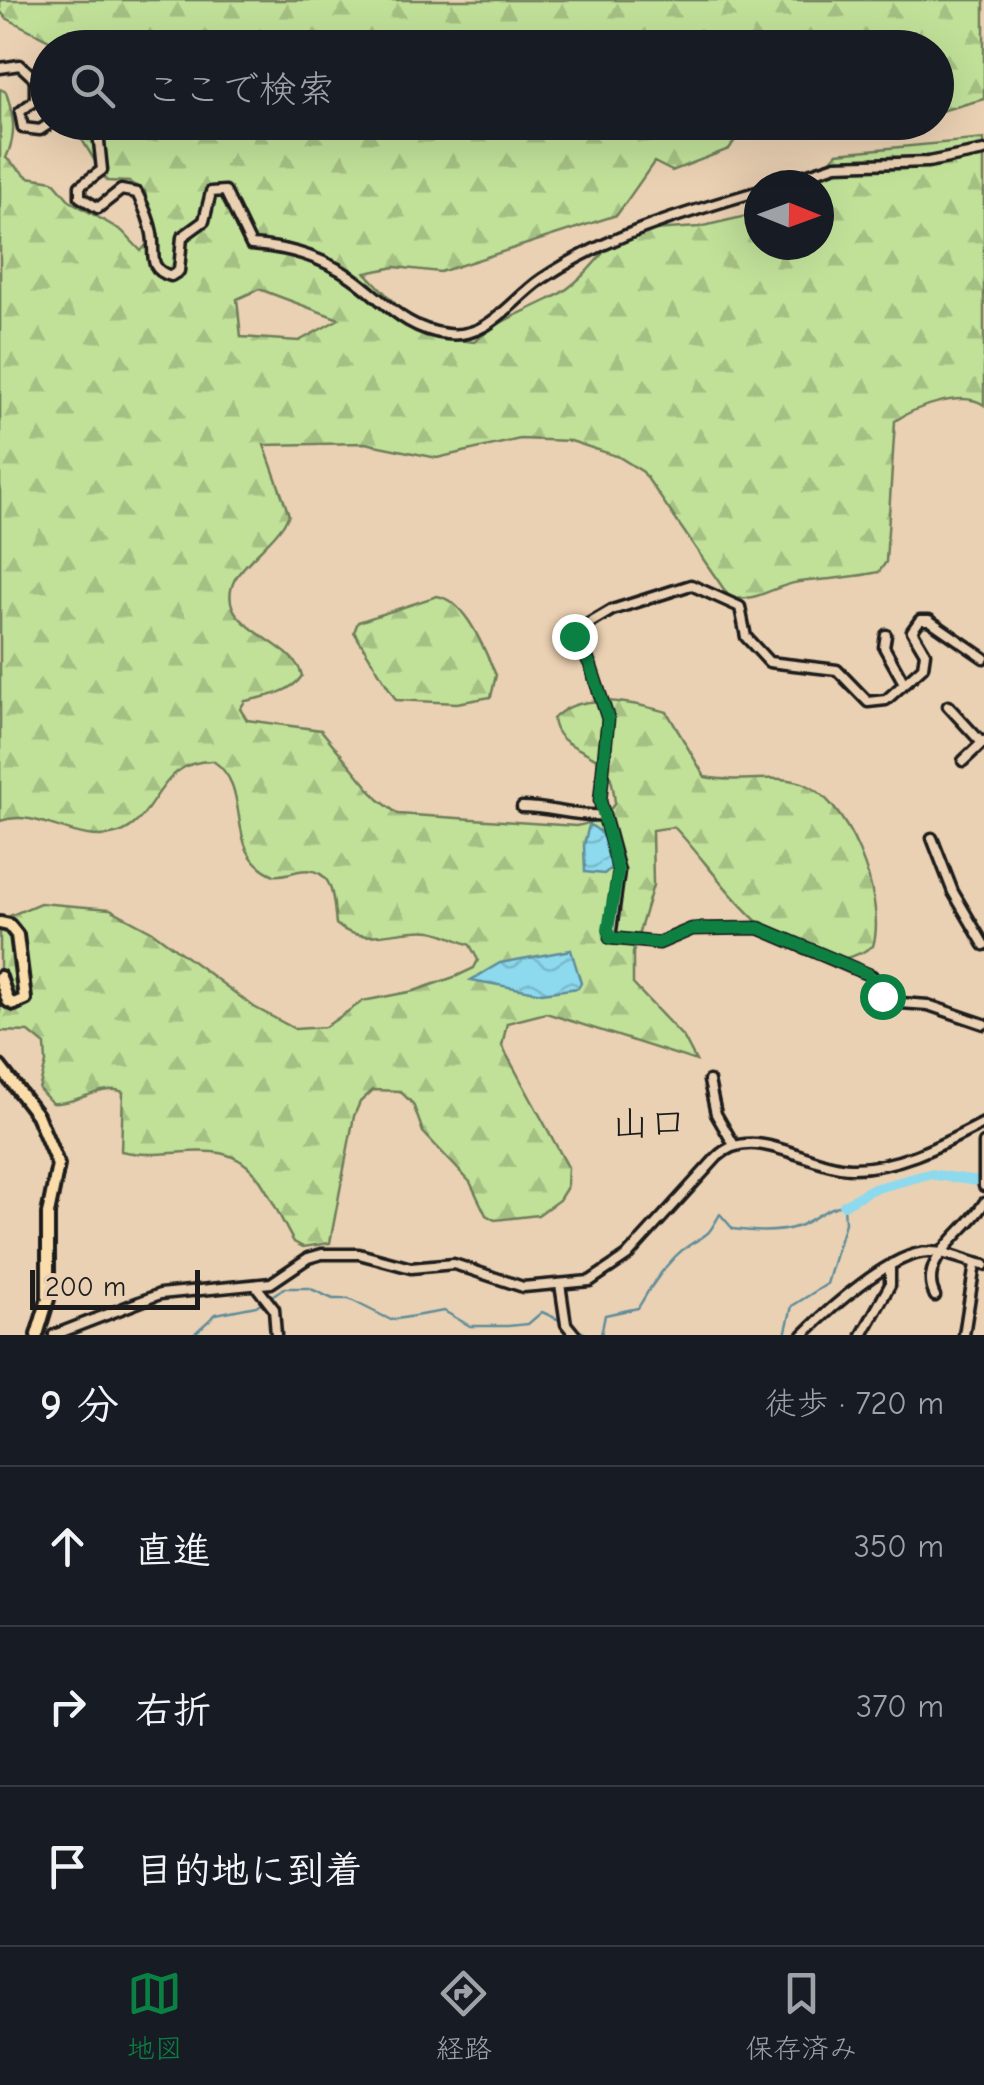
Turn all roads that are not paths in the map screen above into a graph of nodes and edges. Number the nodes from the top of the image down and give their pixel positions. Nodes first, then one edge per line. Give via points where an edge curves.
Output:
1 (0, 68) edge
2 (30, 75) edge
3 (30, 104) edge
4 (30, 129) edge
5 (100, 140) edge
6 (984, 151) edge
7 (819, 170) edge
8 (744, 195) edge
9 (886, 635) dead end
10 (984, 640) edge
11 (981, 656) edge
12 (904, 683) junction
13 (948, 706) dead end
14 (983, 742) edge
15 (963, 761) dead end
16 (522, 807) dead end
17 (602, 815) junction
18 (932, 838) dead end
19 (0, 923) edge
20 (984, 944) edge
21 (0, 976) edge
22 (984, 1012) edge
23 (982, 1023) edge
24 (0, 1067) edge
25 (709, 1081) dead end
26 (984, 1122) edge
27 (984, 1143) edge
28 (734, 1145) junction
29 (984, 1186) edge
30 (984, 1203) edge
31 (938, 1253) junction
32 (979, 1264) edge
33 (890, 1268) junction
34 (972, 1276) junction
35 (984, 1278) edge
36 (560, 1284) junction
37 (256, 1286) junction
38 (935, 1296) dead end
39 (36, 1335) edge
40 (54, 1335) edge
41 (276, 1335) edge
42 (574, 1335) edge
43 (803, 1335) edge
44 (862, 1335) edge
45 (964, 1335) edge

1 - 2 street via 20,66
3 - 4 street via 20,112 22,128
5 - 8 street via 102,170 80,186 80,197 98,208 121,190 137,192 160,273 179,271 182,237 204,222 212,192 225,191 251,246 306,255 348,275 411,325 448,334 484,328 538,282 595,250 698,206
6 - 7 street
9 - 12 street via 884,647
10 - 11 street
11 - 12 street via 920,620 912,631 925,664
12 - 17 street via 872,703 837,670 769,662 746,637 740,607 696,586 674,587 612,610 573,633 608,719
13 - 14 street
14 - 15 street
16 - 17 street
17 - 23 street via 618,864 608,929 613,940 659,943 692,929 759,928 872,976 887,1002
18 - 20 street
19 - 21 main road via 17,935 25,999 8,1001
22 - 23 street
24 - 39 main road via 37,1115 58,1165 48,1214 48,1300
25 - 28 street via 716,1114
26 - 28 street via 904,1160 866,1168 826,1165 754,1142
27 - 29 street
28 - 36 street via 612,1270
30 - 31 street
31 - 32 street
31 - 33 street via 924,1252
31 - 38 street
32 - 34 street
33 - 43 street via 846,1295
33 - 44 street via 890,1285
34 - 35 street
34 - 45 street
36 - 37 street via 516,1286 454,1264 410,1268 330,1253
36 - 42 street
37 - 40 street via 160,1294
37 - 41 street via 274,1309

